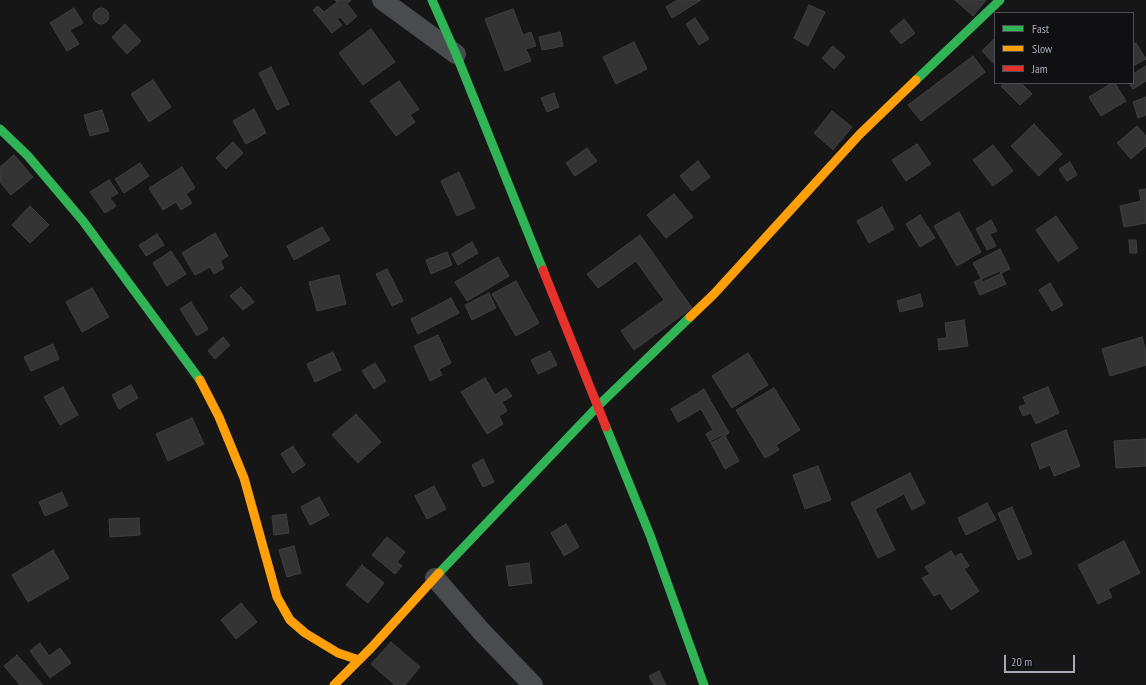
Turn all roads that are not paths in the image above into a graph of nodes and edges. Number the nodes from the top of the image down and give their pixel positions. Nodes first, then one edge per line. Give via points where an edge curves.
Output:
1 (382, 0) edge
2 (432, 0) edge
3 (1000, 0) edge
4 (456, 54) junction
5 (0, 129) edge
6 (598, 406) junction
7 (435, 578) junction
8 (359, 660) junction
9 (334, 685) edge
10 (533, 685) edge
11 (704, 685) edge

1 - 4 street
2 - 4 street
3 - 6 street via 859,135 714,294
4 - 6 street
5 - 8 street via 28,156 83,221 201,381 244,478 277,597 290,620 305,633 338,653
6 - 7 street
6 - 11 street via 650,535
7 - 8 street
7 - 10 street
8 - 9 street

